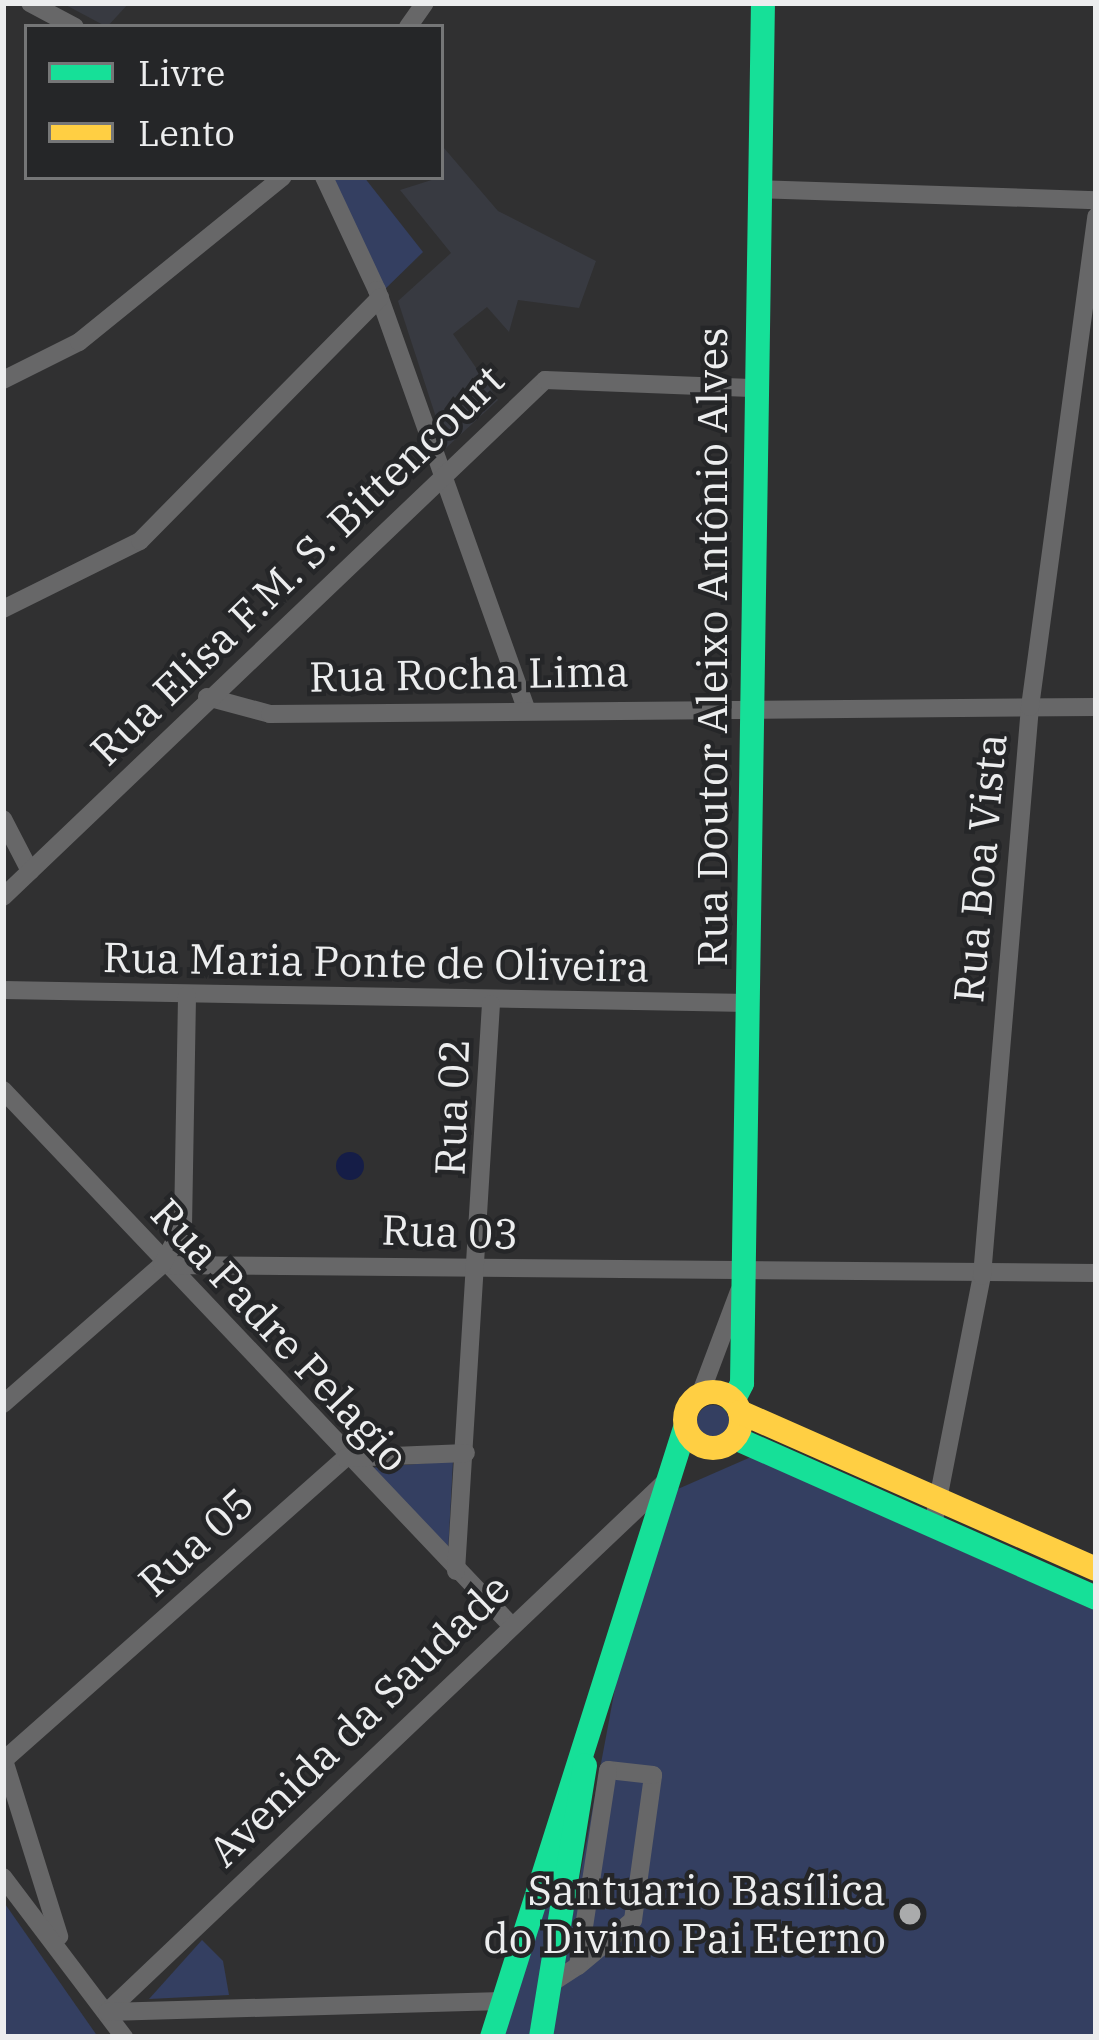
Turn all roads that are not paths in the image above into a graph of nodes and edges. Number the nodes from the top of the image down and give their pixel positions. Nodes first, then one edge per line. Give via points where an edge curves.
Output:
1 (30, 3) edge
2 (763, 3) edge
3 (69, 24) edge
4 (280, 180) edge
5 (325, 180) edge
6 (758, 189) junction
7 (1096, 200) edge
8 (1096, 216) edge
9 (380, 298) junction
10 (3, 380) edge
11 (751, 388) junction
12 (441, 468) junction
13 (3, 609) edge
14 (207, 698) junction
15 (525, 706) junction
16 (750, 706) junction
17 (1096, 706) edge
18 (1030, 707) junction
19 (3, 819) edge
20 (30, 871) junction
21 (3, 897) edge
22 (3, 990) edge
23 (188, 995) junction
24 (748, 1003) junction
25 (491, 1004) junction
26 (3, 1090) edge
27 (163, 1265) junction
28 (482, 1269) junction
29 (1096, 1273) edge
30 (982, 1276) junction
31 (737, 1284) junction
32 (700, 1395) junction
33 (3, 1404) edge
34 (736, 1407) junction
35 (686, 1428) junction
36 (735, 1438) junction
37 (710, 1449) junction
38 (466, 1453) junction
39 (345, 1458) junction
40 (664, 1483) junction
41 (940, 1498) junction
42 (934, 1525) junction
43 (1096, 1570) edge
44 (456, 1571) junction
45 (1096, 1598) edge
46 (510, 1624) junction
47 (586, 1752) junction
48 (3, 1759) edge
49 (38, 1859) junction
50 (3, 1877) edge
51 (24, 1899) junction
52 (62, 1947) junction
53 (578, 1966) junction
54 (550, 1984) junction
55 (502, 2001) junction
56 (107, 2012) junction
57 (124, 2037) edge
58 (492, 2037) edge
59 (541, 2037) edge

1 - 3 street
2 - 6 street, Rua Doutor Aleixo Antônio Alves
4 - 10 street via 79,342
5 - 9 street
6 - 7 street
6 - 11 street, Rua Doutor Aleixo Antônio Alves
8 - 18 street, Rua Boa Vista
9 - 12 street
9 - 13 street via 140,541
11 - 12 street, Rua Elisa F.M. S. Bittencourt via 544,380
11 - 16 street, Rua Doutor Aleixo Antônio Alves
12 - 14 street, Rua Elisa F.M. S. Bittencourt
12 - 15 street
14 - 15 street, Rua Rocha Lima via 271,714
14 - 20 street, Rua Elisa F.M. S. Bittencourt
15 - 16 street, Rua Rocha Lima
16 - 18 street, Rua Rocha Lima
16 - 24 street, Rua Doutor Aleixo Antônio Alves
17 - 18 street, Rua Rocha Lima
18 - 30 street, Rua Boa Vista
19 - 20 street
20 - 21 street, Rua Elisa F.M. S. Bittencourt
22 - 23 street, Rua Maria Ponte de Oliveira
23 - 25 street, Rua Maria Ponte de Oliveira
23 - 27 street via 187,1193
24 - 25 street, Rua Maria Ponte de Oliveira
24 - 31 street, Rua Doutor Aleixo Antônio Alves
25 - 28 street, Rua 02
26 - 27 street, Rua Padre Pelagio
27 - 28 street, Rua 03
27 - 33 street
27 - 39 street, Rua Padre Pelagio
28 - 31 street, Rua 03
28 - 38 street, Rua 02
29 - 30 street, Rua 03
30 - 31 street, Rua 03
30 - 41 street, Rua Boa Vista
31 - 32 street, Rua Doutor Aleixo Antônio Alves
31 - 34 street, Rua Doutor Aleixo Antônio Alves
32 - 34 street
32 - 35 street
34 - 36 street, Rua Doutor Aleixo Antônio Alves
34 - 41 street
35 - 37 street
35 - 40 street
36 - 37 street
36 - 42 street
37 - 40 street
38 - 39 street
38 - 44 street, Rua 02
39 - 44 street, Rua Padre Pelagio
39 - 48 street, Rua 05
40 - 46 street, Avenida da Saudade
40 - 47 street
41 - 42 street, Rua Boa Vista
41 - 43 street
42 - 45 street
44 - 46 street, Rua Padre Pelagio
46 - 56 street, Avenida da Saudade
47 - 54 street
47 - 55 street
48 - 49 street
49 - 51 street
49 - 52 street
50 - 51 street
51 - 52 street
52 - 56 street
53 - 53 street via 633,1920 653,1775 608,1771
53 - 54 street
54 - 59 street
55 - 56 street
55 - 58 street
56 - 57 street

